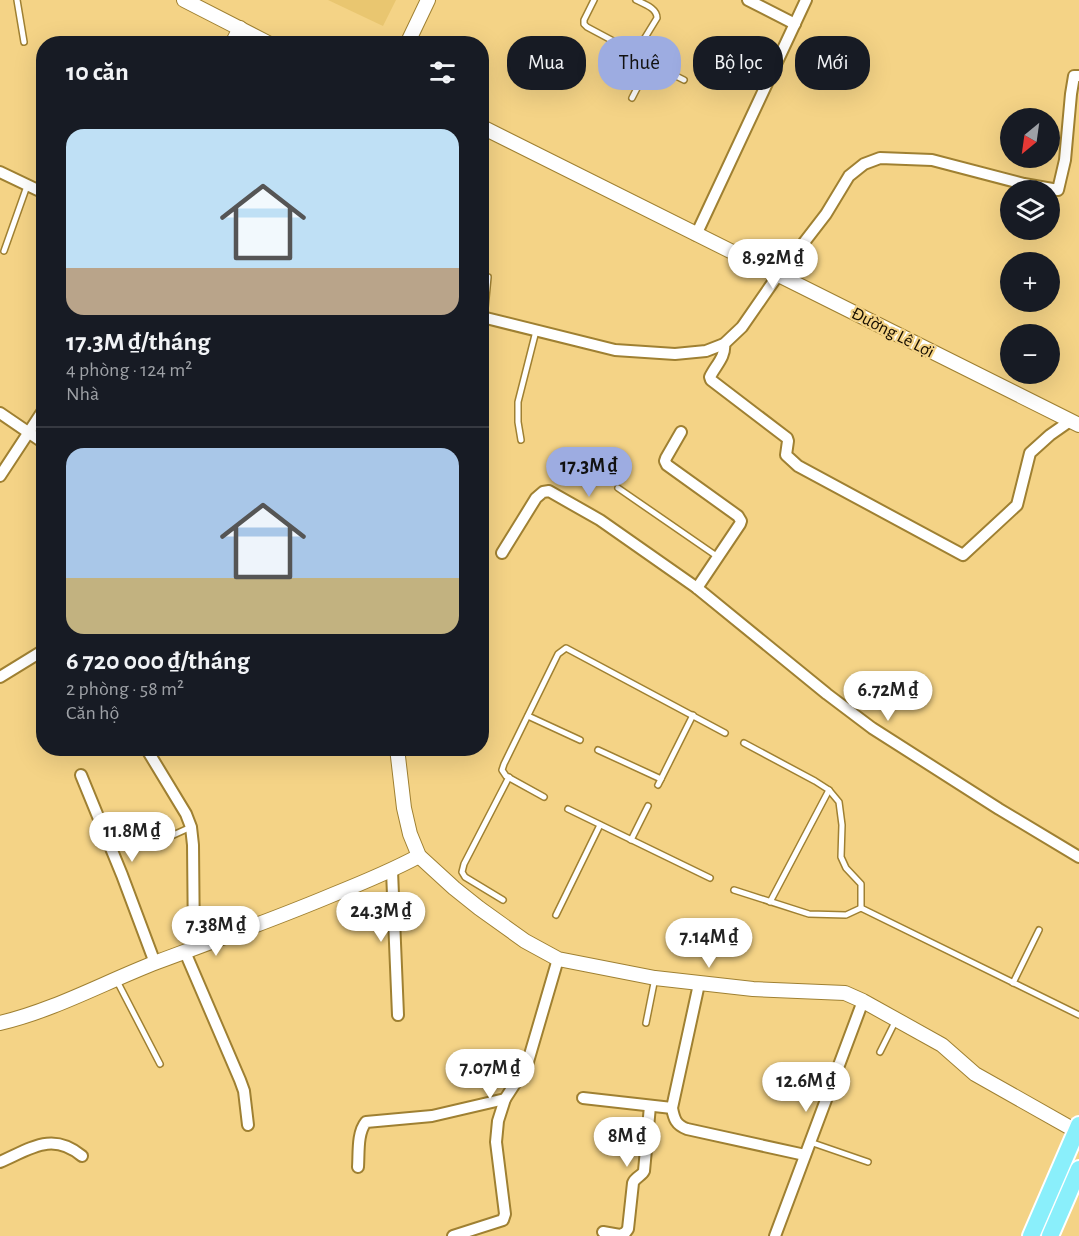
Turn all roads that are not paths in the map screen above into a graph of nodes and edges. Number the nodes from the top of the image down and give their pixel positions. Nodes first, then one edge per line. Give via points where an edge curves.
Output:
1 (17, 0) edge
2 (184, 0) edge
3 (428, 0) edge
4 (594, 0) edge
5 (636, 0) edge
6 (748, 0) edge
7 (806, 0) edge
8 (795, 24) junction
9 (240, 28) junction
10 (236, 36) edge
11 (255, 36) edge
12 (411, 36) edge
13 (604, 36) edge
14 (646, 36) edge
15 (24, 42) dead end
16 (1079, 76) edge
17 (681, 78) edge
18 (684, 80) dead end
19 (636, 90) edge
20 (632, 98) dead end
21 (489, 131) edge
22 (0, 172) edge
23 (27, 186) junction
24 (36, 190) edge
25 (696, 235) junction
26 (4, 251) dead end
27 (778, 275) junction
28 (489, 318) edge
29 (536, 330) junction
30 (724, 344) junction
31 (0, 413) edge
32 (36, 421) edge
33 (1075, 423) edge
34 (681, 432) dead end
35 (28, 433) junction
36 (36, 438) edge
37 (521, 440) dead end
38 (0, 476) edge
39 (618, 488) dead end
40 (502, 553) dead end
41 (718, 557) junction
42 (697, 588) junction
43 (36, 655) edge
44 (0, 677) edge
45 (693, 715) junction
46 (528, 716) junction
47 (725, 733) dead end
48 (580, 740) dead end
49 (744, 743) dead end
50 (598, 750) dead end
51 (151, 756) edge
52 (398, 756) edge
53 (81, 775) dead end
54 (509, 777) junction
55 (829, 790) junction
56 (544, 797) dead end
57 (648, 806) dead end
58 (568, 809) dead end
59 (600, 825) junction
60 (191, 827) junction
61 (631, 840) junction
62 (158, 842) dead end
63 (419, 856) junction
64 (1079, 857) edge
65 (392, 871) junction
66 (710, 878) dead end
67 (734, 890) dead end
68 (503, 900) dead end
69 (770, 902) junction
70 (861, 908) junction
71 (556, 915) dead end
72 (1039, 930) dead end
73 (190, 950) junction
74 (558, 959) junction
75 (155, 963) junction
76 (655, 978) junction
77 (116, 979) junction
78 (1013, 983) junction
79 (699, 984) junction
80 (863, 1001) junction
81 (398, 1015) dead end
82 (1079, 1015) edge
83 (896, 1020) junction
84 (0, 1022) edge
85 (646, 1023) dead end
86 (880, 1052) dead end
87 (160, 1064) dead end
88 (584, 1098) dead end
89 (505, 1099) junction
90 (650, 1107) junction
91 (672, 1108) junction
92 (248, 1125) dead end
93 (1078, 1128) edge
94 (810, 1142) junction
95 (805, 1155) junction
96 (82, 1156) dead end
97 (0, 1162) edge
98 (868, 1162) dead end
99 (358, 1167) dead end
100 (1079, 1168) edge
101 (1075, 1189) edge
102 (603, 1232) dead end
103 (453, 1236) edge
104 (775, 1236) edge
105 (1031, 1236) edge
106 (1050, 1236) edge

1 - 15 lane
2 - 9 street
3 - 12 street
4 - 13 lane via 584,24
5 - 14 lane via 657,14
6 - 8 street
7 - 8 street
8 - 25 street
9 - 10 street
9 - 11 street
16 - 27 street via 1074,76 1058,190 932,160 880,158 849,176 826,214
17 - 18 lane
19 - 20 lane
21 - 25 street, Đường Lê Lợi
22 - 23 street
23 - 24 street
23 - 26 lane
25 - 27 street, Đường Lê Lợi
27 - 30 street via 742,327
27 - 33 street, Đường Lê Lợi
28 - 29 street
29 - 30 street via 615,350 675,354 706,351
29 - 37 lane via 518,402
30 - 33 street via 724,353 711,380 787,438 786,456 963,555 1017,505 1030,453 1050,435
31 - 35 street
32 - 35 street
34 - 41 street via 666,458 667,465 741,521
35 - 36 street
35 - 38 street
39 - 41 lane
40 - 42 street via 536,498 549,491 600,520
41 - 42 street
42 - 64 street via 872,728
43 - 44 street
45 - 46 lane via 566,648 558,654
45 - 47 lane
45 - 50 lane via 659,782
46 - 48 lane
46 - 54 lane via 502,770
49 - 55 lane
51 - 60 street
52 - 63 street via 404,808
53 - 75 street
54 - 56 lane
54 - 68 lane via 462,872
55 - 69 lane
55 - 70 lane via 839,802 841,857 861,885
57 - 61 lane
58 - 59 lane
59 - 61 lane
59 - 71 lane
60 - 62 lane
60 - 73 street
61 - 66 lane
63 - 65 street
63 - 74 street via 504,927
65 - 73 street
65 - 81 street
67 - 69 lane
69 - 70 lane via 809,914 846,915
70 - 78 lane
72 - 78 lane
73 - 75 street
73 - 92 street via 244,1091
74 - 76 street
74 - 89 street via 527,1065
75 - 77 street
76 - 79 street
76 - 85 lane
77 - 84 street via 25,1017
77 - 87 lane
78 - 82 lane
79 - 80 street via 845,993
79 - 91 street
80 - 83 street
80 - 94 street
83 - 86 lane
83 - 93 street via 942,1045 975,1074
88 - 90 street
89 - 99 street via 432,1116 366,1122 361,1131
89 - 103 street via 496,1142 503,1220
90 - 91 street
90 - 102 street via 644,1171 633,1183 628,1229 620,1235
91 - 95 street via 681,1127
93 - 105 main road
94 - 95 street
94 - 98 lane
95 - 104 street
96 - 97 street via 65,1145 43,1143
100 - 101 main road
101 - 106 main road

